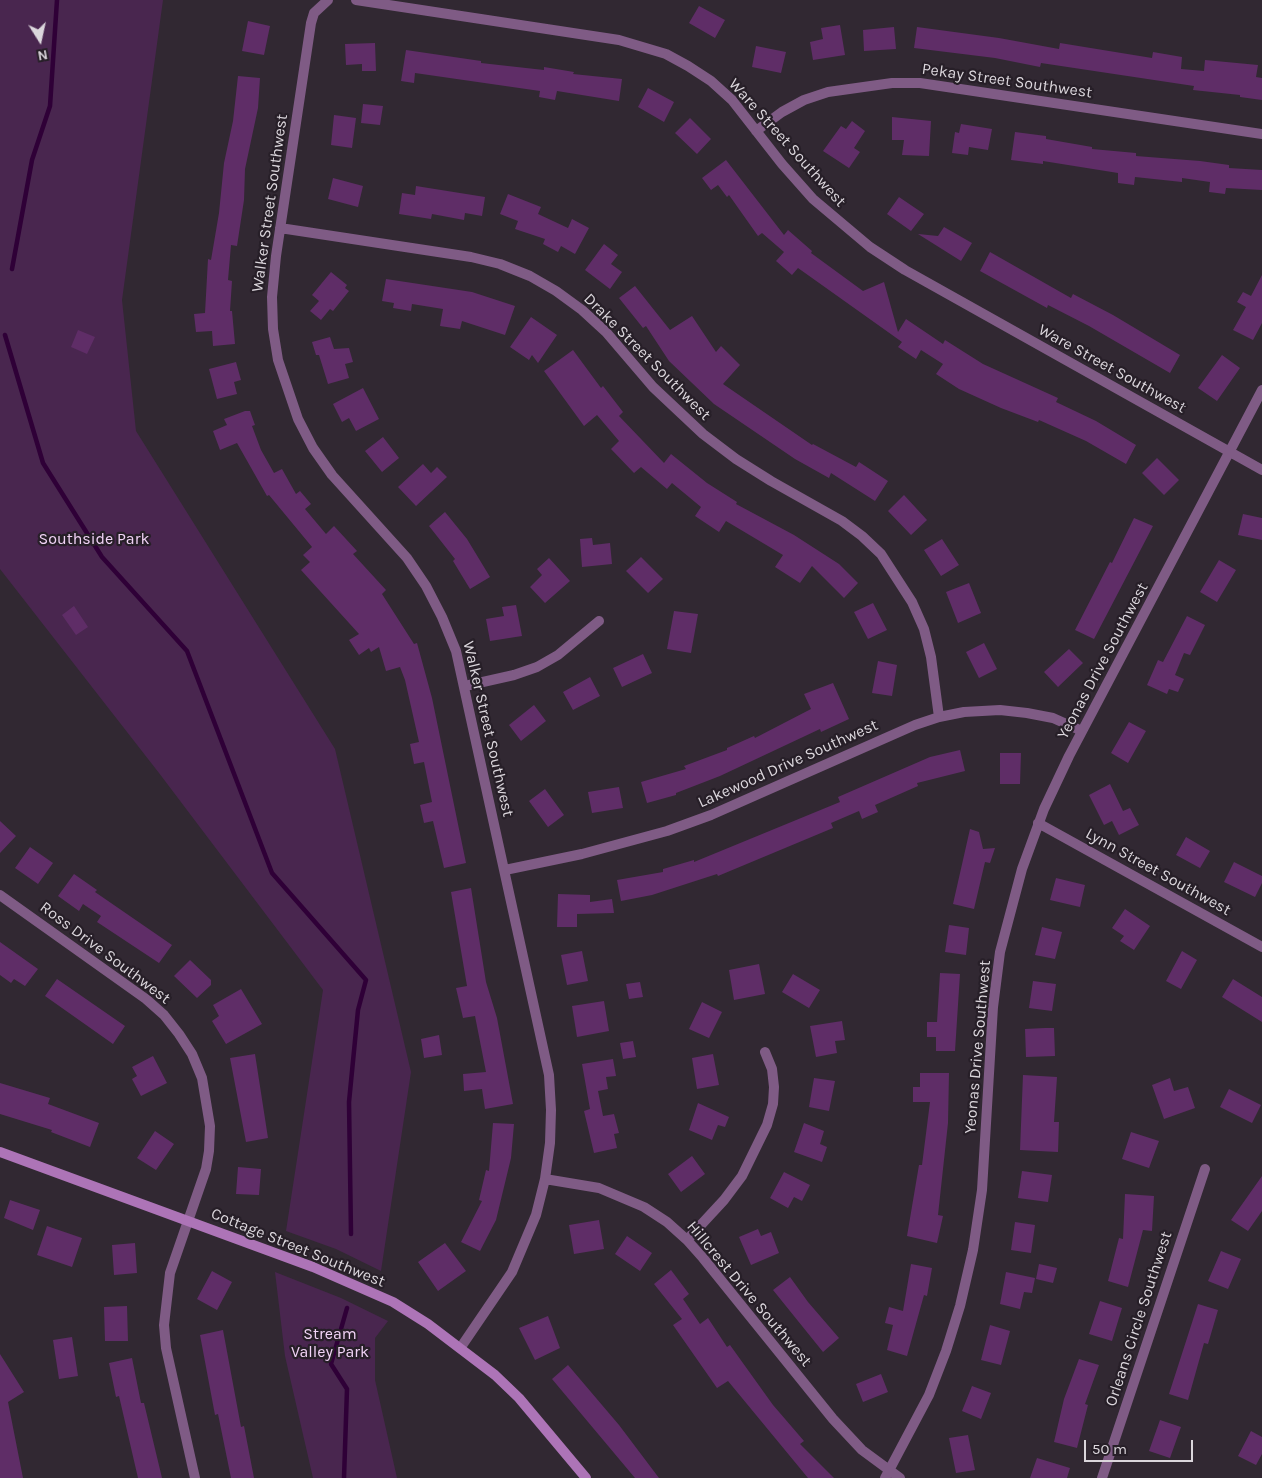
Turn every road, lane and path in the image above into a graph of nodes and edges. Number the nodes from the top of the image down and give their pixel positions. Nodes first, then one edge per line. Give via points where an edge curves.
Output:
1 (356, 0) edge
2 (327, 1) edge
3 (756, 131) junction
4 (1262, 134) edge
5 (280, 228) junction
6 (1262, 390) edge
7 (1230, 452) junction
8 (1262, 470) edge
9 (599, 621) dead end
10 (465, 686) junction
11 (939, 717) junction
12 (1082, 731) junction
13 (1038, 823) junction
14 (505, 870) junction
15 (0, 894) edge
16 (1262, 947) edge
17 (766, 1052) dead end
18 (0, 1152) edge
19 (1205, 1169) dead end
20 (545, 1179) junction
21 (188, 1221) junction
22 (687, 1240) junction
23 (461, 1347) junction
24 (887, 1475) edge
25 (195, 1478) edge
26 (586, 1478) edge
27 (900, 1478) edge
28 (1102, 1478) edge

1 - 3 street, Ware Street Southwest via 643,46 673,58 711,81 732,100
2 - 5 street, Walker Street Southwest via 314,13 311,23
3 - 4 street, Pekay Street Southwest via 804,100 828,92 892,83 920,83
3 - 7 street, Ware Street Southwest via 813,199 870,247 905,270
5 - 10 street, Walker Street Southwest via 272,297 273,329 284,382 298,419 332,475 401,551 426,586 452,642
5 - 11 street, Drake Street Southwest via 479,258 530,276 582,310 606,332 653,387 703,434 771,482 842,521 881,554 912,602 924,629 932,657
6 - 7 street, Yeonas Drive Southwest
7 - 8 street, Ware Street Southwest
7 - 12 street, Yeonas Drive Southwest
9 - 10 street via 558,655 537,667
10 - 14 street, Walker Street Southwest
11 - 12 street, Lakewood Drive Southwest via 964,712 1027,712 1053,718
11 - 14 street, Lakewood Drive Southwest via 667,831
12 - 13 street, Yeonas Drive Southwest
13 - 16 street, Lynn Street Southwest
13 - 24 street, Yeonas Drive Southwest via 1010,907 999,961 993,1007 982,1190 973,1250 946,1351 929,1395
14 - 20 street, Walker Street Southwest via 549,1075 552,1110
15 - 21 street, Ross Drive Southwest via 146,999 169,1021 192,1054 204,1086 210,1126 206,1169
17 - 22 street via 774,1087 767,1125 742,1176
18 - 21 street, Cottage Street Southwest
19 - 28 street, Orleans Circle Southwest
20 - 22 street, Hillcrest Drive Southwest via 623,1196 667,1222
20 - 23 street, Walker Street Southwest via 533,1225 512,1272
21 - 23 street, Cottage Street Southwest via 355,1283 400,1307
21 - 25 street, Ross Drive Southwest via 170,1273 164,1325 166,1348
22 - 24 street, Hillcrest Drive Southwest via 832,1419
23 - 26 street, Cottage Street Southwest via 519,1398
24 - 27 street, Hillcrest Drive Southwest

